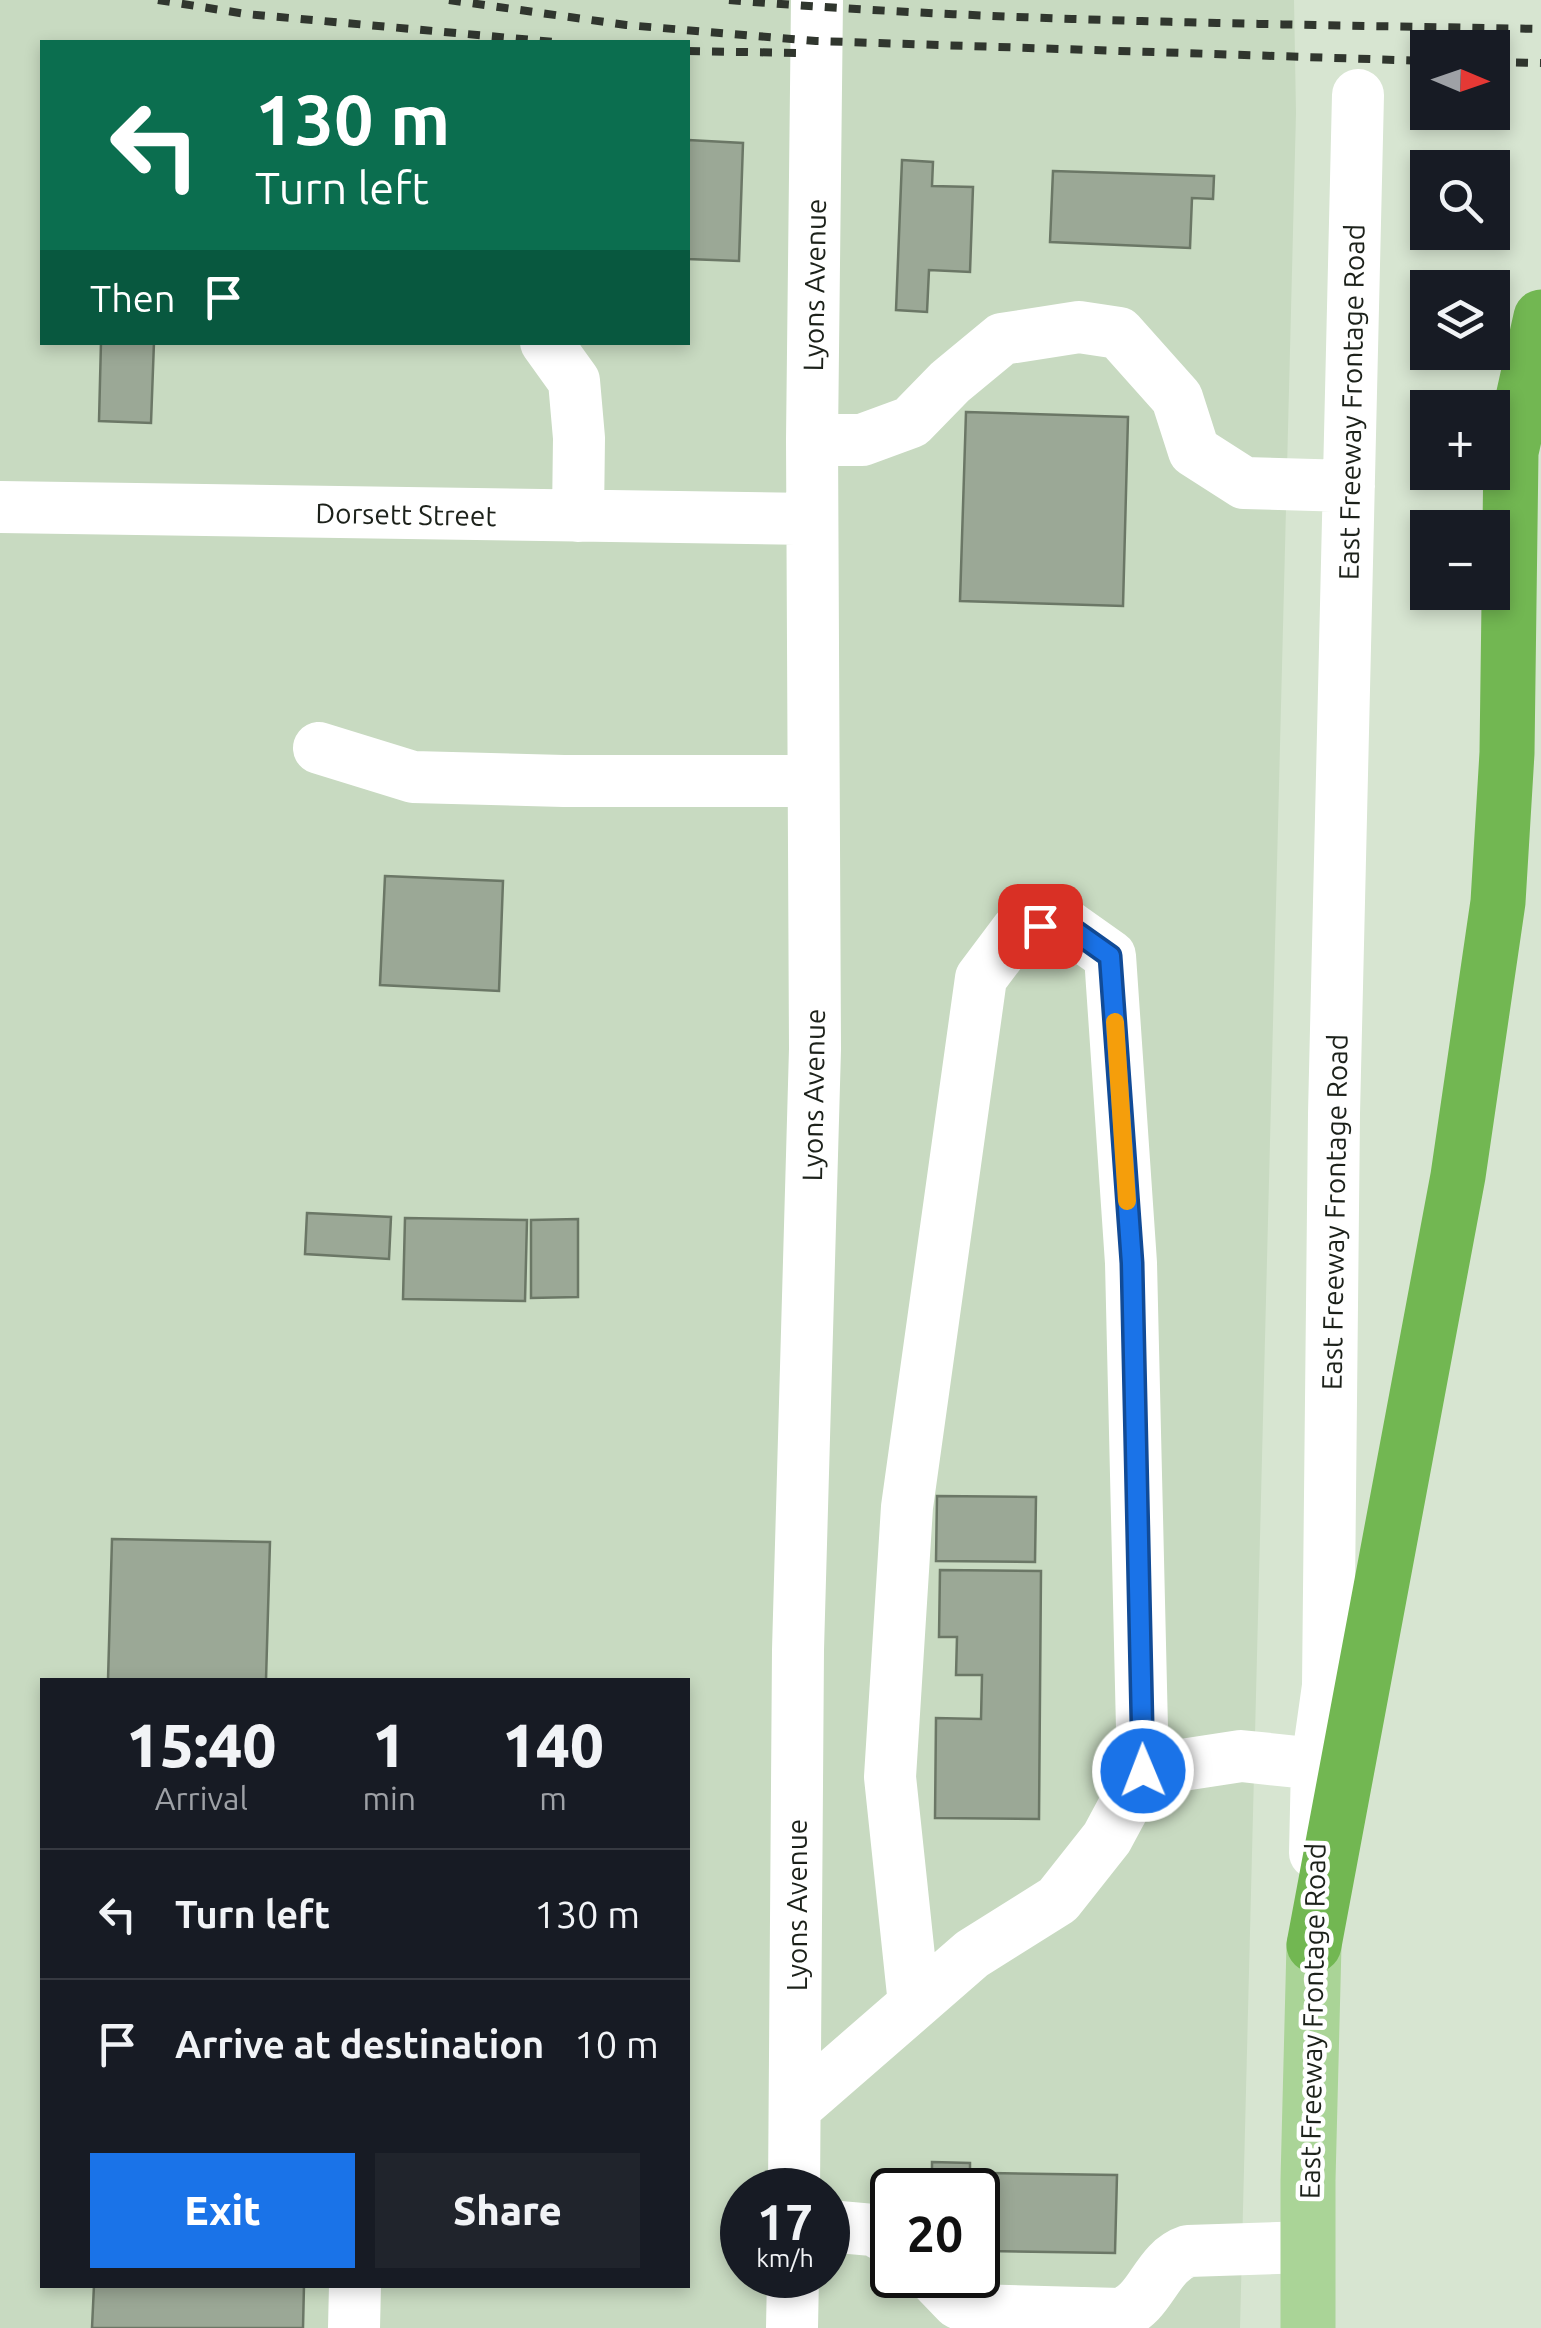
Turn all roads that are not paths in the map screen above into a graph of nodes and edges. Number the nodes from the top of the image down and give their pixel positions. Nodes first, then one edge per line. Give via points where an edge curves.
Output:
1 (817, 0) edge
2 (1358, 96) dead end
3 (1541, 317) edge
4 (548, 345) edge
5 (812, 440) junction
6 (1349, 486) junction
7 (0, 507) edge
8 (578, 516) junction
9 (812, 520) junction
10 (319, 748) dead end
11 (813, 781) junction
12 (1316, 1764) junction
13 (1143, 1771) junction
14 (1314, 1945) junction
15 (914, 2004) junction
16 (794, 2108) junction
17 (794, 2168) edge
18 (1308, 2247) junction
19 (355, 2288) edge
20 (793, 2298) edge
21 (953, 2298) edge
22 (354, 2328) edge
23 (792, 2328) edge
24 (1308, 2328) edge

1 - 5 street, Lyons Avenue
2 - 6 street, East Freeway Frontage Road
3 - 14 highway via 1511,452 1498,902 1458,1176
4 - 8 street via 574,382
5 - 6 street via 862,440 912,422 1002,339 1079,327 1118,333 1177,398 1194,451 1244,483
5 - 9 street, Lyons Avenue
6 - 12 street, East Freeway Frontage Road via 1328,1686
7 - 8 street, Dorsett Street
8 - 9 street, Dorsett Street
9 - 11 street, Lyons Avenue
10 - 11 street via 413,777
11 - 16 street, Lyons Avenue via 815,1049 798,1650
12 - 13 street via 1241,1756
12 - 14 street, East Freeway Frontage Road
13 - 15 street via 1107,1838 1058,1900 972,1954
13 - 15 street via 1132,1263 1110,956 1062,922 1017,930 981,978 907,1506 890,1777
14 - 18 main road, East Freeway Frontage Road
15 - 16 street
16 - 17 street, Lyons Avenue
18 - 21 street via 1173,2256 1140,2302 1120,2314 974,2310
18 - 24 main road, East Freeway Frontage Road
19 - 22 street
20 - 23 street

